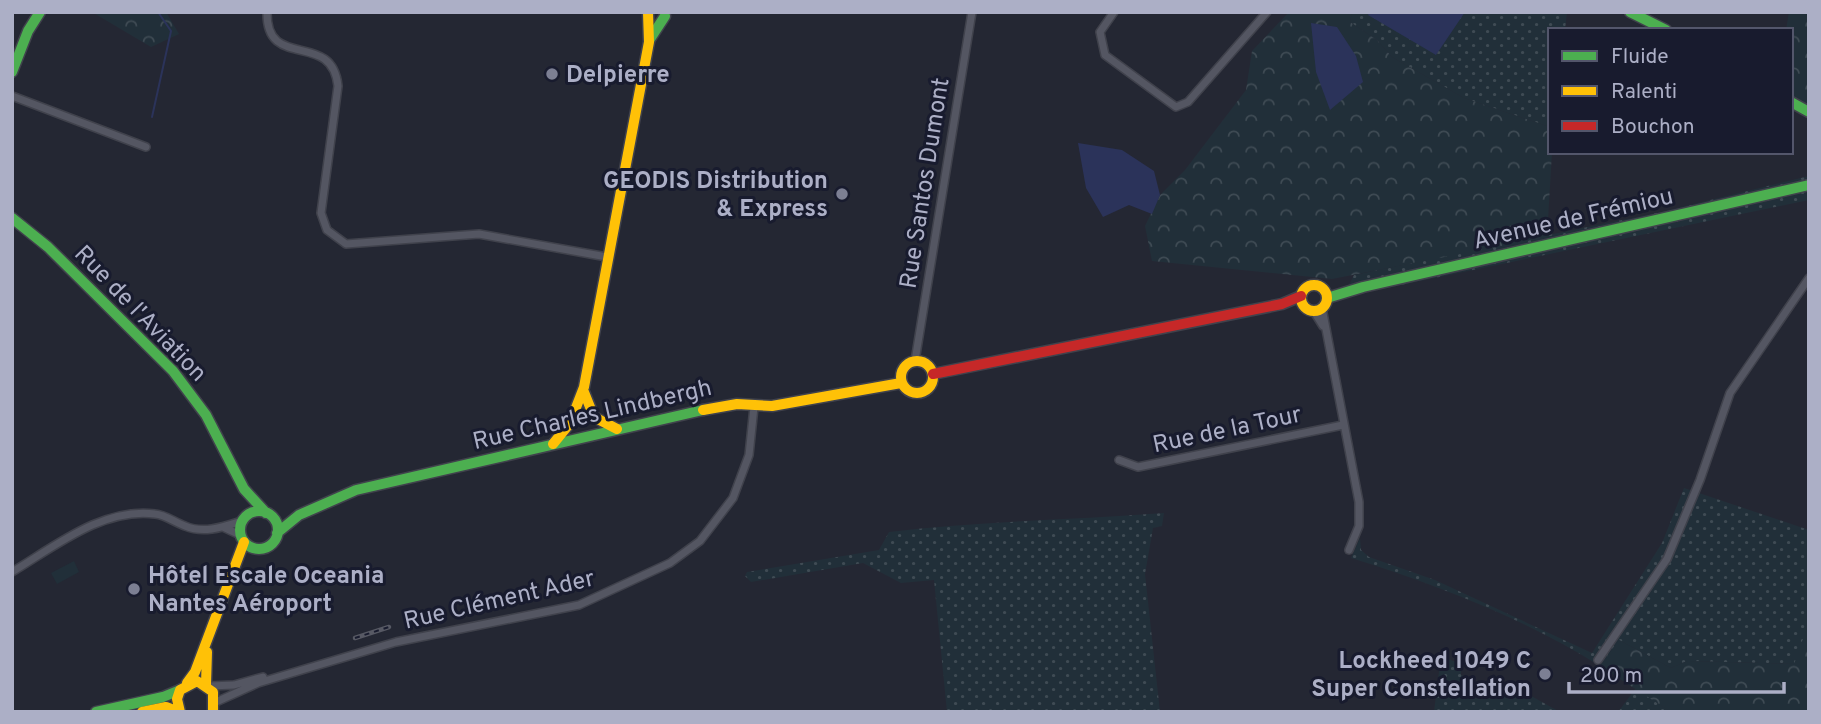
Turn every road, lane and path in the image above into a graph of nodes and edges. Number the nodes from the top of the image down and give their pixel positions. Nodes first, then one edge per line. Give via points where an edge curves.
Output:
1 (40, 12) edge
2 (267, 12) edge
3 (1114, 12) edge
4 (1267, 12) edge
5 (1630, 12) edge
6 (648, 13) edge
7 (668, 14) edge
8 (973, 14) edge
9 (1662, 28) edge
10 (649, 42) junction
11 (12, 72) edge
12 (12, 96) edge
13 (1793, 103) edge
14 (1809, 112) edge
15 (146, 147) dead end
16 (1809, 185) edge
17 (12, 218) edge
18 (607, 257) junction
19 (1809, 278) edge
20 (1315, 301) junction
21 (915, 361) junction
22 (933, 374) junction
23 (901, 383) junction
24 (583, 389) junction
25 (754, 407) junction
26 (574, 415) junction
27 (594, 417) junction
28 (1343, 425) junction
29 (617, 429) junction
30 (587, 436) junction
31 (553, 444) junction
32 (1119, 460) dead end
33 (244, 489) junction
34 (299, 515) junction
35 (269, 516) junction
36 (245, 518) junction
37 (222, 526) junction
38 (277, 533) junction
39 (242, 539) junction
40 (259, 549) junction
41 (1349, 550) dead end
42 (12, 572) edge
43 (219, 605) junction
44 (212, 625) junction
45 (396, 642) junction
46 (1598, 660) dead end
47 (207, 685) junction
48 (184, 687) junction
49 (214, 707) edge
50 (96, 712) edge
51 (142, 712) edge
52 (180, 712) edge

1 - 11 main road
2 - 18 street via 274,40 324,57 337,76 321,213 332,237 346,244 479,234
3 - 4 street via 1099,34 1105,55 1176,107 1188,102
5 - 9 main road
6 - 7 main road
6 - 10 main road
7 - 10 main road
8 - 21 street, Rue Santos Dumont
10 - 18 main road
12 - 15 street
13 - 14 main road
16 - 20 main road, Avenue de Frémiou
17 - 33 main road, Rue de l'Aviation via 48,247 173,370 206,415
18 - 24 main road
19 - 46 street via 1730,393 1667,559
20 - 22 main road, Avenue de Frémiou
20 - 28 street
21 - 22 main road via 925,363
21 - 23 main road via 903,368
22 - 23 main road via 928,389 918,393
23 - 25 main road, Rue Charles Lindbergh
24 - 26 main road
24 - 27 main road
25 - 29 main road, Rue Charles Lindbergh via 725,405
25 - 45 street, Rue Clément Ader via 749,455 733,498 709,532 680,556 579,605
26 - 30 main road
26 - 31 main road
27 - 29 main road
27 - 30 main road
28 - 32 street, Rue de la Tour via 1138,467
28 - 41 street via 1360,520
29 - 30 main road, Rue Charles Lindbergh
30 - 31 main road, Rue Charles Lindbergh
31 - 34 main road, Rue Charles Lindbergh via 356,490
33 - 35 main road, Rue de l'Aviation
33 - 36 main road, Rue de l'Aviation
34 - 35 main road, Rue Charles Lindbergh
34 - 38 main road, Rue Charles Lindbergh
35 - 36 main road
35 - 38 main road
36 - 37 street
36 - 39 main road
37 - 39 street
37 - 42 street via 200,530 158,514 122,514 95,524
38 - 40 main road via 272,544
39 - 40 main road
39 - 43 main road
40 - 43 main road
43 - 44 main road
44 - 47 main road
44 - 48 main road
45 - 47 street, Rue Clément Ader via 234,685
45 - 49 street, Rue Clément Ader via 258,683
47 - 48 main road
47 - 49 main road
48 - 50 main road via 163,697
48 - 52 main road via 177,699
51 - 52 main road via 166,707

